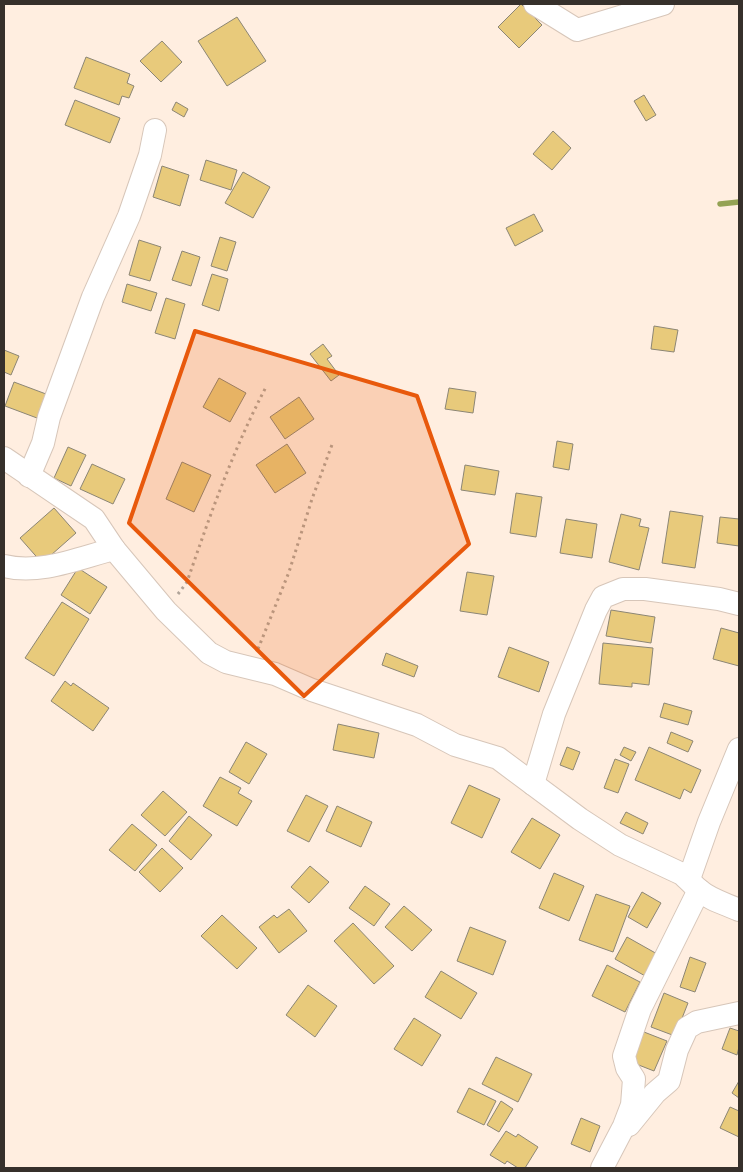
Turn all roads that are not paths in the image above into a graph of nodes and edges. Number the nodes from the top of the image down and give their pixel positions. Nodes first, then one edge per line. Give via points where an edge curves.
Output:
1 (535, 4) edge
2 (663, 4) edge
3 (155, 130) dead end
4 (4, 458) edge
5 (29, 476) junction
6 (114, 549) junction
7 (4, 566) edge
8 (739, 604) edge
9 (739, 749) edge
10 (533, 784) junction
11 (694, 885) junction
12 (739, 910) edge
13 (739, 1013) edge
14 (615, 1144) junction
15 (602, 1168) edge

1 - 2 street via 577,30
3 - 5 street via 129,216 93,297
4 - 5 street
5 - 6 street via 94,519
6 - 7 street via 50,566
6 - 10 street via 166,611 209,653 226,662 275,674 312,690 417,725 455,745 498,758
8 - 10 street via 645,589 624,589 603,598 554,714
9 - 11 street via 709,822
10 - 11 street via 620,845 682,874
11 - 12 street via 710,897
11 - 14 street via 640,1010 624,1056 634,1079 632,1105
13 - 14 street via 697,1022 687,1028 669,1081 636,1114
14 - 15 street

